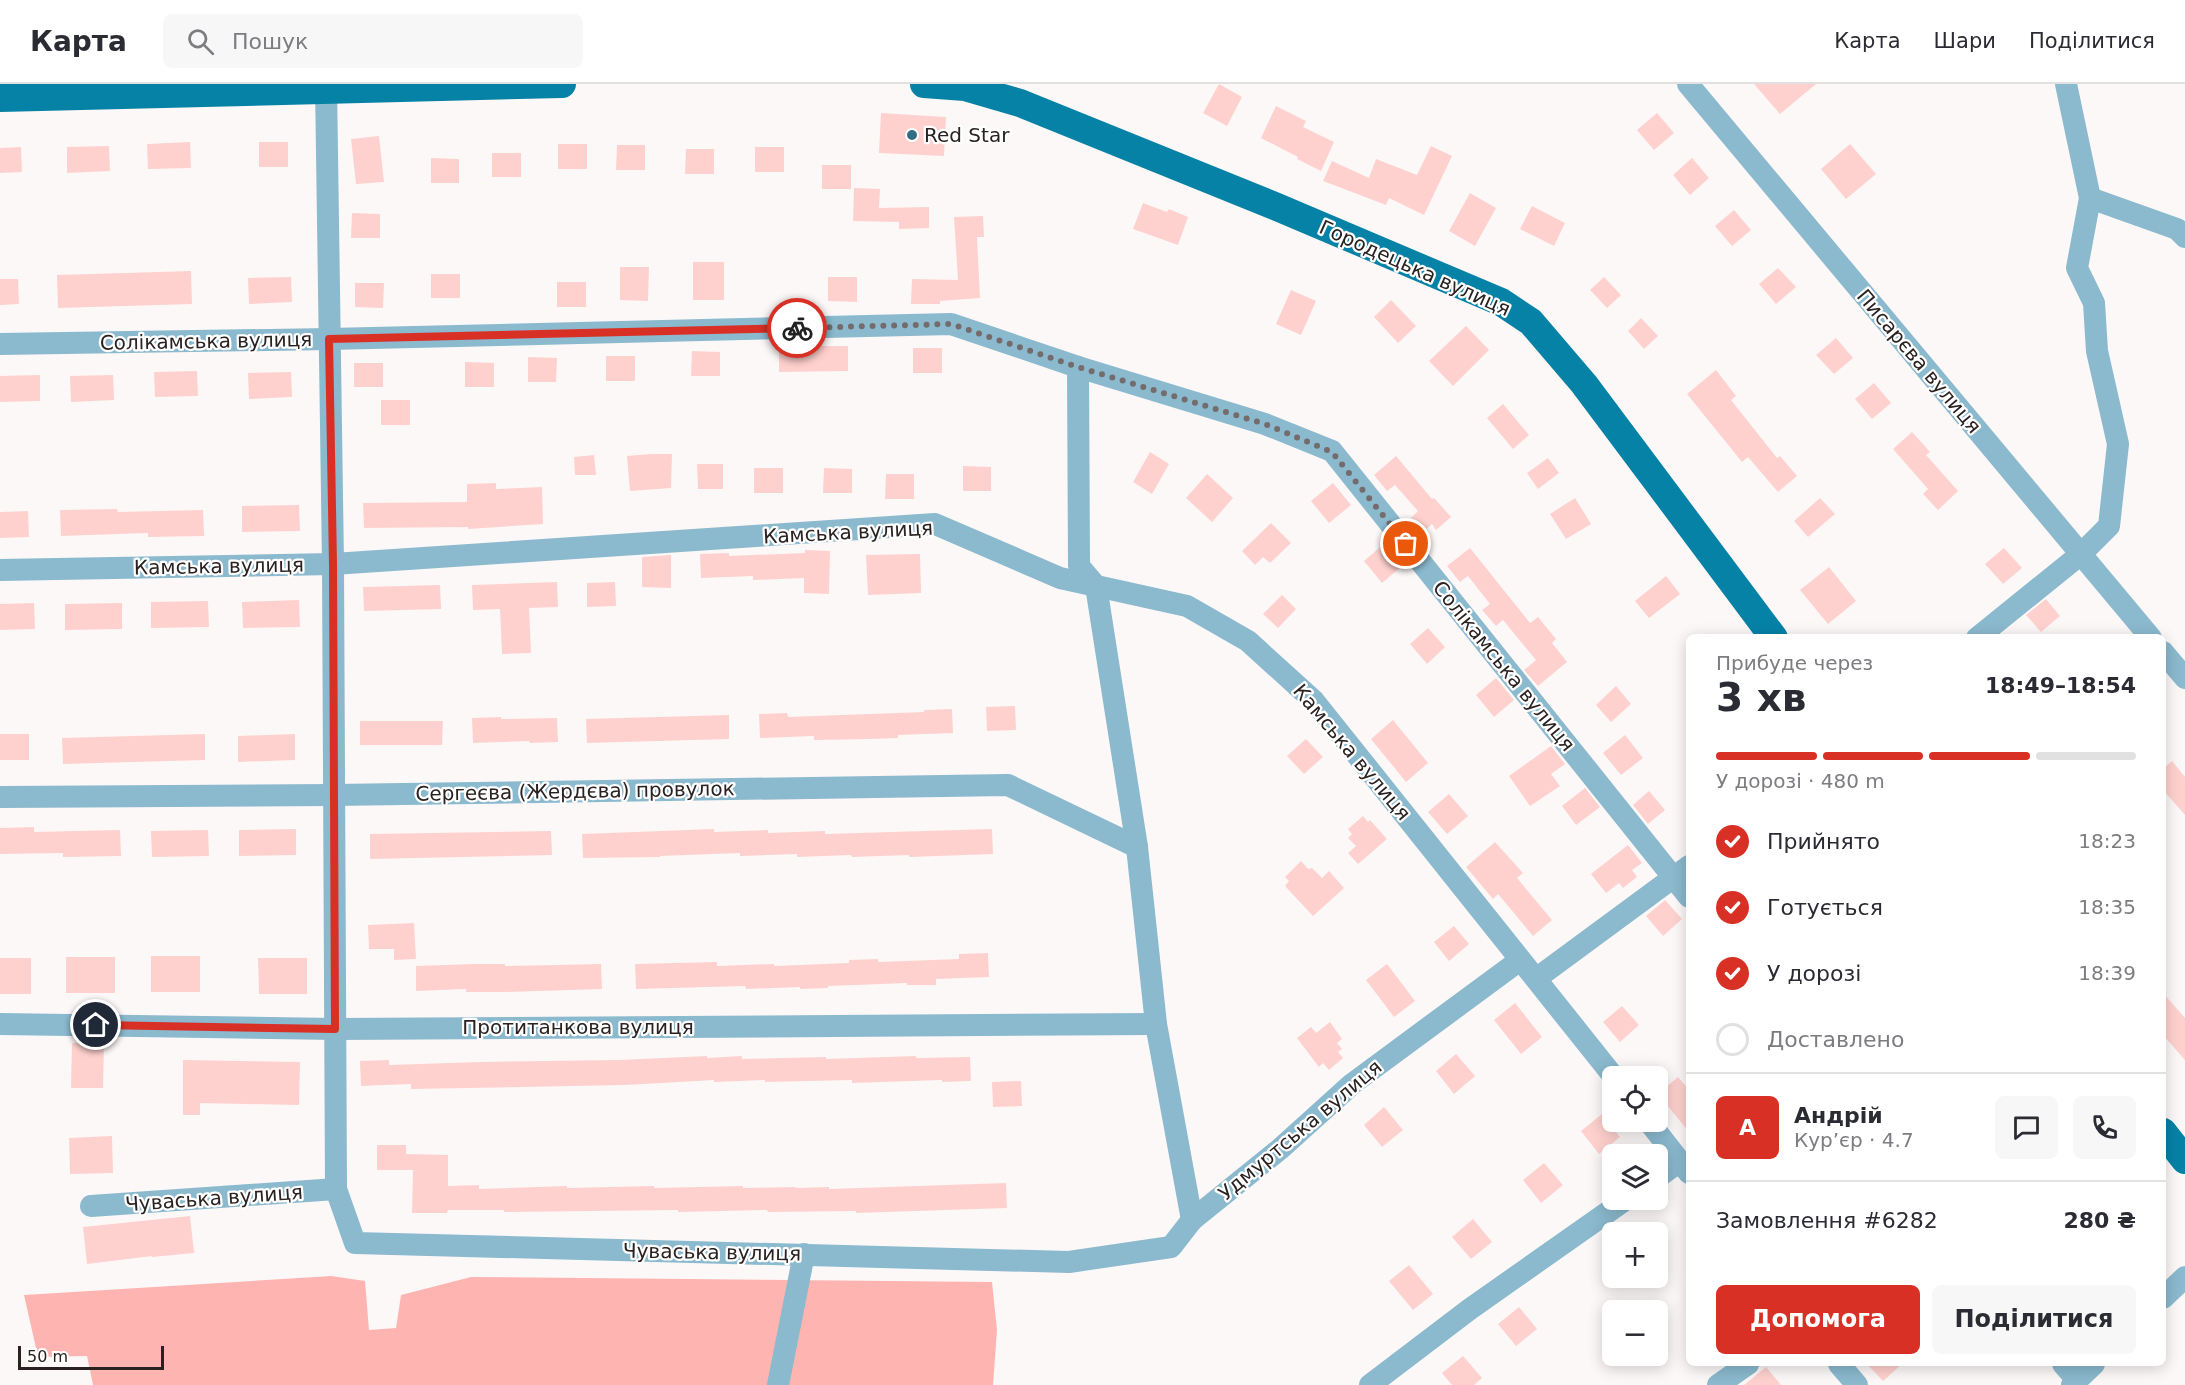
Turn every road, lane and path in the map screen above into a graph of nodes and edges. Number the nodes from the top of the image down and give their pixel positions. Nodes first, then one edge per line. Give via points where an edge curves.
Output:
1 (562, 84) edge
2 (924, 84) edge
3 (1688, 84) edge
4 (2066, 84) edge
5 (326, 86) edge
6 (0, 98) edge
7 (2090, 198) junction
8 (2185, 237) edge
9 (329, 339) junction
10 (0, 344) edge
11 (1078, 367) junction
12 (2081, 554) junction
13 (333, 564) junction
14 (0, 570) edge
15 (1096, 586) junction
16 (1771, 634) edge
17 (1982, 634) edge
18 (2148, 634) edge
19 (2166, 656) edge
20 (2185, 678) edge
21 (333, 795) junction
22 (0, 797) edge
23 (1137, 847) junction
24 (1681, 872) edge
25 (1686, 888) edge
26 (1520, 960) junction
27 (1537, 978) junction
28 (0, 1024) edge
29 (1156, 1024) junction
30 (335, 1029) junction
31 (1605, 1066) edge
32 (1657, 1132) edge
33 (2166, 1136) edge
34 (2185, 1160) edge
35 (1684, 1167) edge
36 (1668, 1173) edge
37 (336, 1189) junction
38 (91, 1206) dead end
39 (1612, 1210) edge
40 (1192, 1220) junction
41 (804, 1254) junction
42 (1069, 1262) joint
43 (2185, 1277) edge
44 (2166, 1295) edge
45 (1745, 1366) edge
46 (1841, 1366) edge
47 (2090, 1366) edge
48 (2071, 1376) edge
49 (1384, 1381) edge
50 (778, 1385) edge
51 (1718, 1385) edge
52 (1857, 1385) edge

1 - 5 main road
2 - 16 main road, Городецька вулиця via 964,87 1020,103 1501,302 1531,322 1584,384
3 - 12 street, Писарєва вулиця
4 - 7 street
5 - 6 main road
5 - 9 street
7 - 8 street via 2177,229
7 - 12 street via 2077,268 2094,303 2097,351 2118,444 2109,526
9 - 10 street, Солікамська вулиця
9 - 11 street, Солікамська вулиця via 951,324
9 - 13 street
11 - 15 street via 1079,566
11 - 24 street, Солікамська вулиця via 1265,424 1332,452
12 - 17 street
12 - 18 street, Писарєва вулиця
13 - 14 street, Камська вулиця
13 - 15 street, Камська вулиця via 935,524 1060,578
13 - 21 street
15 - 23 street
15 - 26 street, Камська вулиця via 1187,606 1248,641 1314,701
19 - 20 street
21 - 22 street, Сергеєва (Жердєва) провулок
21 - 23 street, Сергеєва (Жердєва) провулок via 1008,785
21 - 30 street
23 - 29 street
24 - 25 street, Солікамська вулиця
24 - 27 street
26 - 27 street, Камська вулиця
26 - 40 street, Удмуртська вулиця via 1352,1083 1280,1149
27 - 31 street, Камська вулиця
28 - 30 street, Протитанкова вулиця
29 - 30 street, Протитанкова вулиця
29 - 40 street
30 - 37 street
32 - 35 street
33 - 34 main road
35 - 36 street
37 - 38 street, Чуваська вулиця
37 - 41 street, Чуваська вулиця via 354,1243
39 - 49 street
40 - 42 street, Удмуртська вулиця via 1171,1247
41 - 42 street, Чуваська вулиця
41 - 50 street
43 - 44 street
45 - 51 street
46 - 52 street
47 - 48 street

